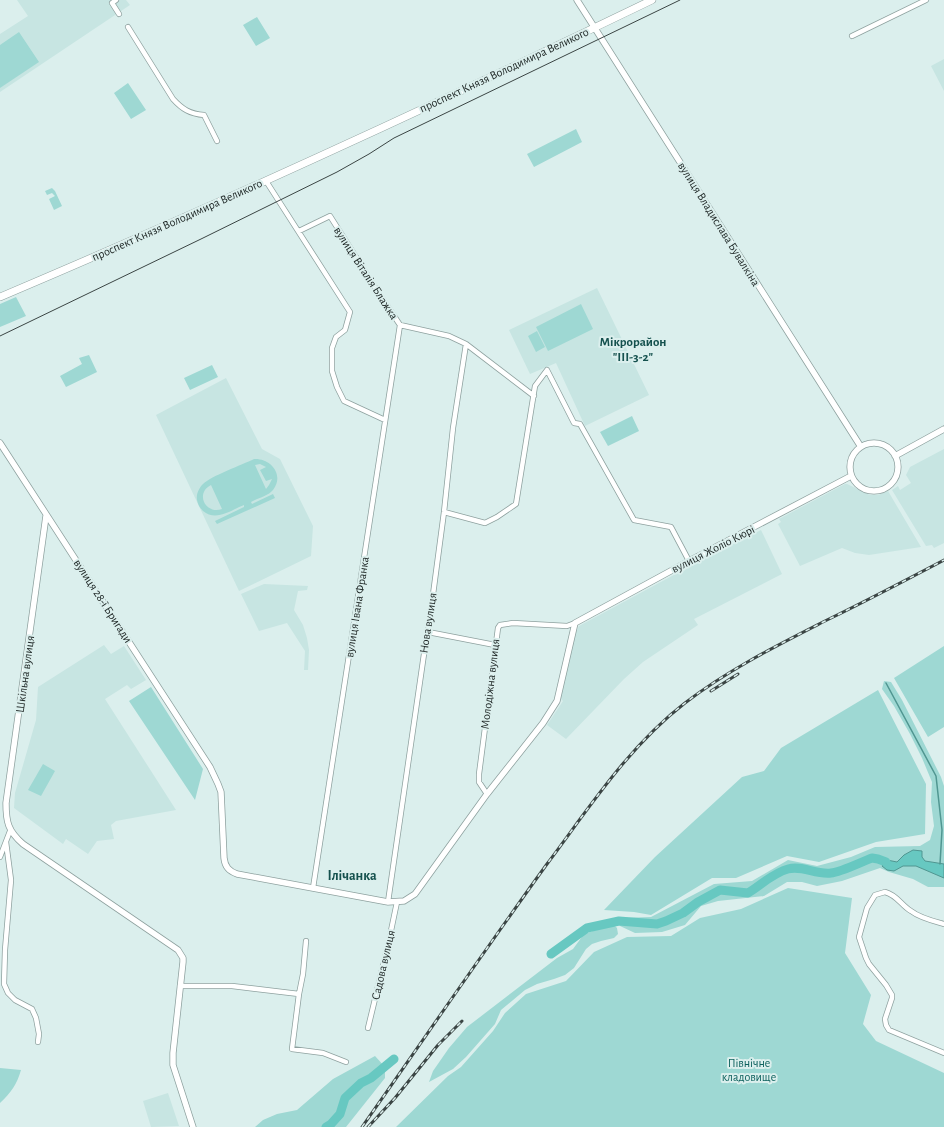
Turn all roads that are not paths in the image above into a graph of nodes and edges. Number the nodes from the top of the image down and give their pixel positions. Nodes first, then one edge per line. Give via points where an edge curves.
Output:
1 (116, 0) edge
2 (577, 0) edge
3 (652, 0) edge
4 (926, 0) edge
5 (119, 14) dead end
6 (128, 27) dead end
7 (595, 27) junction
8 (852, 36) dead end
9 (217, 141) dead end
10 (266, 181) junction
11 (299, 231) junction
12 (0, 297) edge
13 (400, 325) junction
14 (466, 344) junction
15 (534, 396) junction
16 (385, 420) junction
17 (944, 429) edge
18 (0, 443) edge
19 (861, 447) junction
20 (896, 456) junction
21 (851, 476) junction
22 (444, 512) junction
23 (46, 516) junction
24 (689, 561) junction
25 (575, 622) junction
26 (428, 632) junction
27 (495, 645) junction
28 (487, 794) junction
29 (10, 831) junction
30 (6, 842) junction
31 (0, 857) edge
32 (313, 888) junction
33 (388, 902) junction
34 (397, 902) junction
35 (944, 924) edge
36 (306, 941) dead end
37 (180, 986) junction
38 (298, 994) junction
39 (368, 1028) dead end
40 (38, 1042) dead end
41 (944, 1053) edge
42 (346, 1062) dead end
43 (193, 1127) edge

1 - 5 street via 112,3
2 - 7 street, вулиця Владислава Бувалкіна
3 - 7 highway, проспект Князя Володимира Великого
4 - 8 street
6 - 9 street via 173,99 188,112 204,115
7 - 10 highway, проспект Князя Володимира Великого
7 - 19 street, вулиця Владислава Бувалкіна
10 - 11 street
10 - 12 highway, проспект Князя Володимира Великого
11 - 13 street, вулиця Віталія Блажка via 330,216
11 - 16 street via 350,312 345,330 336,337 332,348 332,371 337,387 344,401
13 - 14 street, вулиця Віталія Блажка via 449,336
13 - 16 street, вулиця Івана Франка
14 - 15 street, вулиця Віталія Блажка
14 - 22 street, Нова вулиця
15 - 22 street via 516,504 484,523
15 - 24 street via 535,386 547,370 574,423 580,424 634,520 671,527
16 - 32 street, вулиця Івана Франка
17 - 20 street
18 - 23 street, вулиця 28-ї Бригади
19 - 20 street via 876,443 884,445
19 - 21 street via 851,460
20 - 21 street via 896,479 888,488 877,492 869,491 855,483
21 - 24 street, вулиця Жоліо Кюрі
22 - 26 street, Нова вулиця
23 - 29 street, Шкільна вулиця via 6,802
23 - 32 street, вулиця 28-ї Бригади via 206,760 221,792 224,864 237,874
24 - 25 street, вулиця Жоліо Кюрі
25 - 27 street, Молодіжна вулиця via 567,626 513,623 500,625
25 - 28 street via 557,701 543,723
26 - 27 street
26 - 33 street, Нова вулиця
27 - 28 street, Молодіжна вулиця via 479,774 479,782
28 - 34 street via 415,894
29 - 30 street
29 - 37 street via 38,855 178,950 183,962
30 - 31 street
30 - 40 street via 12,880 4,984 15,1000 35,1013
32 - 33 street
33 - 34 street
34 - 39 street, Садова вулиця
35 - 41 street via 922,917 896,897 885,892 875,895 867,908 860,937 869,964 892,995 885,1020 889,1030
36 - 38 street
37 - 38 street via 232,986
37 - 43 street via 173,1064
38 - 42 street via 292,1048

